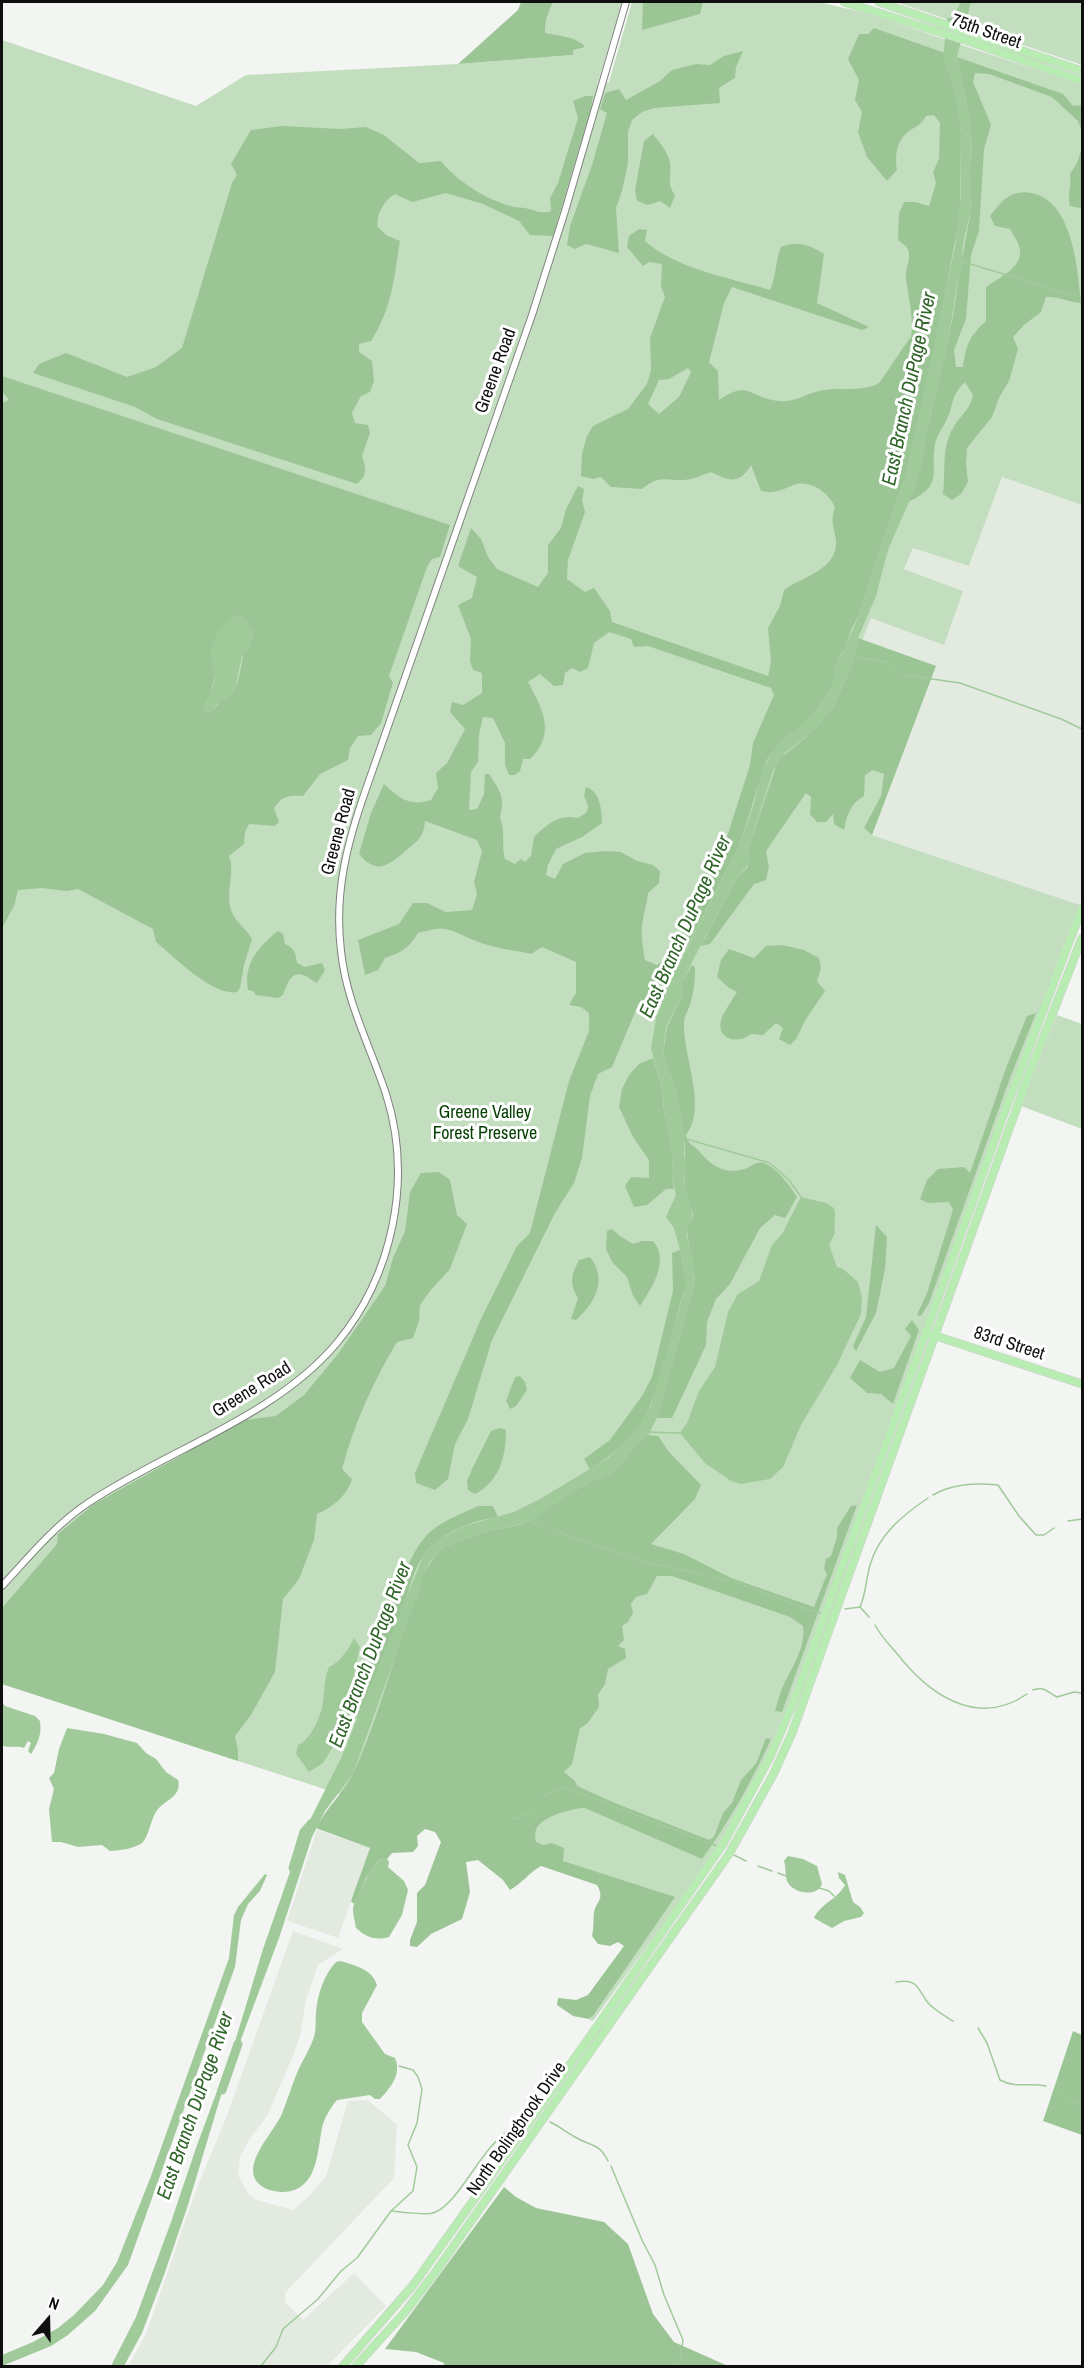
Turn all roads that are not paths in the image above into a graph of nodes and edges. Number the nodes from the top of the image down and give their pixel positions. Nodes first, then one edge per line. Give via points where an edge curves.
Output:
1 (626, 2) edge
2 (844, 2) edge
3 (879, 2) edge
4 (1083, 71) edge
5 (1083, 81) edge
6 (1083, 908) edge
7 (1083, 938) edge
8 (925, 1332) junction
9 (934, 1335) junction
10 (1083, 1384) edge
11 (2, 1586) edge
12 (343, 2367) edge
13 (356, 2367) edge

1 - 11 street, Greene Road via 532,315 351,831 344,861 338,913 343,965 354,1009 386,1095 397,1151 396,1202 380,1269 345,1332 295,1383 267,1403 89,1502 57,1528
2 - 5 main road, 75th Street
3 - 4 main road, 75th Street
6 - 8 main road, North Bolingbrook Drive
7 - 9 main road, North Bolingbrook Drive
8 - 9 main road, 83rd Street
8 - 12 main road, North Bolingbrook Drive via 788,1716 732,1830 414,2284
9 - 10 main road, 83rd Street
9 - 13 main road, North Bolingbrook Drive via 792,1732 729,1854 434,2274

